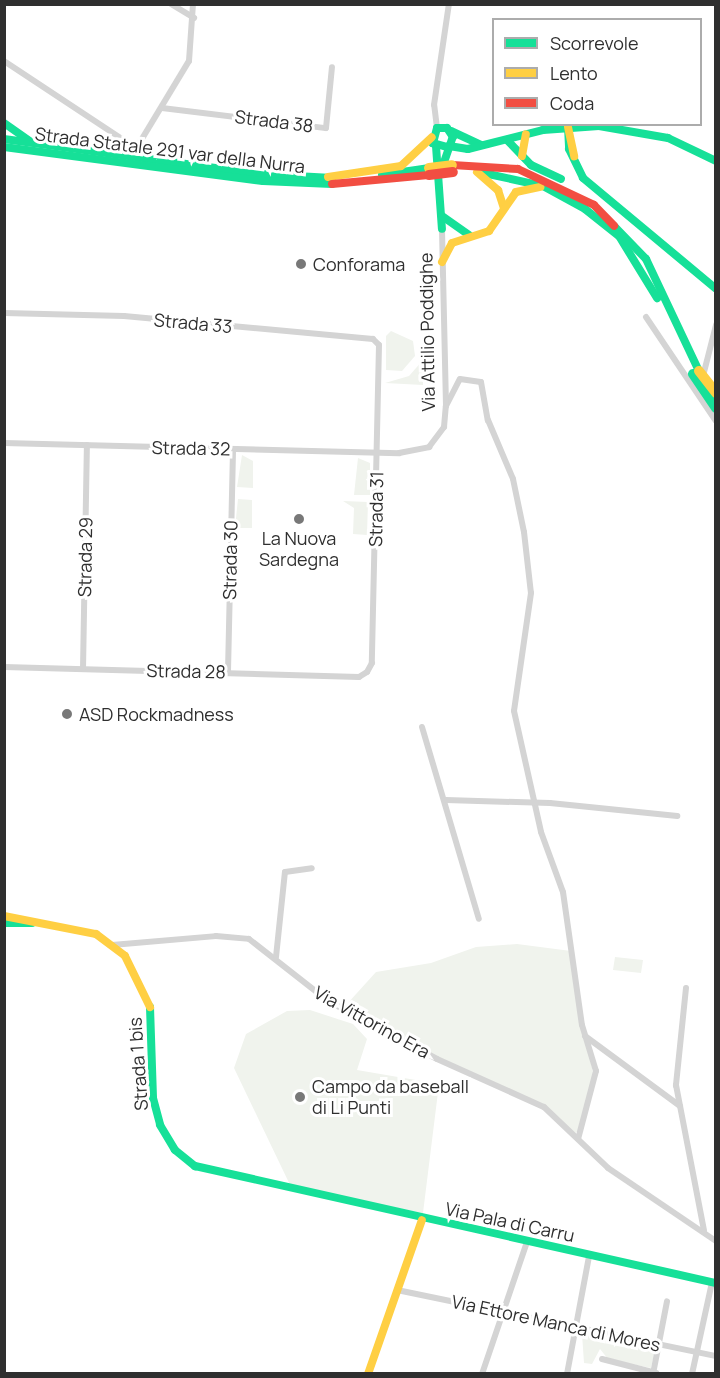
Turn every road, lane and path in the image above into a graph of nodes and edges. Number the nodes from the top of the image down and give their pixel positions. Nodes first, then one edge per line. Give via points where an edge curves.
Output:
1 (171, 4) edge
2 (193, 4) edge
3 (449, 4) edge
4 (194, 18) junction
5 (4, 61) edge
6 (332, 67) dead end
7 (162, 108) junction
8 (4, 123) edge
9 (599, 126) edge
10 (568, 127) junction
11 (543, 130) junction
12 (451, 131) junction
13 (526, 134) junction
14 (435, 137) junction
15 (507, 141) junction
16 (33, 144) junction
17 (6, 146) edge
18 (448, 146) junction
19 (482, 146) junction
20 (572, 146) junction
21 (468, 149) junction
22 (133, 152) junction
23 (522, 156) junction
24 (716, 161) edge
25 (448, 167) junction
26 (476, 172) junction
27 (330, 180) junction
28 (543, 186) junction
29 (580, 194) junction
30 (504, 209) junction
31 (442, 216) junction
32 (442, 229) junction
33 (466, 237) junction
34 (442, 262) junction
35 (716, 289) edge
36 (4, 313) edge
37 (646, 317) dead end
38 (716, 325) edge
39 (379, 345) joint
40 (696, 372) junction
41 (716, 393) edge
42 (698, 397) junction
43 (446, 406) junction
44 (716, 408) edge
45 (716, 421) edge
46 (4, 443) edge
47 (87, 445) junction
48 (233, 449) junction
49 (377, 452) junction
50 (4, 667) edge
51 (83, 669) junction
52 (228, 672) junction
53 (367, 672) joint
54 (422, 727) dead end
55 (446, 800) junction
56 (536, 804) junction
57 (677, 816) dead end
58 (312, 868) dead end
59 (4, 916) edge
60 (478, 919) dead end
61 (4, 923) edge
62 (42, 923) junction
63 (112, 945) junction
64 (276, 957) junction
65 (686, 988) dead end
66 (585, 1036) junction
67 (681, 1106) junction
68 (578, 1139) junction
69 (422, 1220) junction
70 (704, 1230) junction
71 (716, 1241) edge
72 (526, 1242) junction
73 (589, 1256) junction
74 (714, 1282) edge
75 (397, 1290) junction
76 (667, 1301) dead end
77 (503, 1312) junction
78 (574, 1327) junction
79 (658, 1344) junction
80 (697, 1352) junction
81 (716, 1356) edge
82 (602, 1359) dead end
83 (654, 1373) edge
84 (368, 1374) edge
85 (482, 1374) edge
86 (567, 1374) edge
87 (692, 1374) edge

1 - 4 street
2 - 4 street
3 - 14 street via 434,105
4 - 7 street via 189,62
5 - 22 street
6 - 7 street, Strada 38 via 326,128
7 - 22 street
8 - 16 main road
9 - 10 main road
9 - 20 main road
9 - 24 main road via 668,138
10 - 11 main road
10 - 20 main road
11 - 13 main road
11 - 20 main road
12 - 14 main road
12 - 18 main road
12 - 19 main road
13 - 15 main road
13 - 23 main road
14 - 18 main road
14 - 25 main road
14 - 27 main road via 401,166
15 - 19 main road
15 - 23 main road
16 - 17 main road, Strada Statale 291 var della Nurra
16 - 22 main road, Strada Statale 291 var della Nurra
17 - 27 main road, Strada Statale 291 var della Nurra via 263,182
18 - 21 main road
18 - 25 main road
19 - 21 main road
20 - 35 main road via 574,160 591,186
21 - 25 main road
22 - 27 main road, Strada Statale 291 var della Nurra
23 - 29 main road
25 - 26 main road, Strada Statale 291 var della Nurra
25 - 27 main road, Strada Statale 291 var della Nurra, bridge
25 - 29 main road, Strada Statale 291 var della Nurra via 518,169
25 - 31 main road
26 - 28 main road, Strada Statale 291 var della Nurra
26 - 30 main road via 498,190
28 - 30 main road via 516,192
28 - 40 main road, Strada Statale 291 var della Nurra via 585,209 636,257
29 - 40 main road, Strada Statale 291 var della Nurra via 646,260
30 - 33 main road via 489,231
31 - 32 main road
31 - 33 main road
32 - 33 main road
32 - 34 street, Via Attilio Poddighe
33 - 34 main road
34 - 43 street, Via Attilio Poddighe
36 - 39 street, Strada 33 via 124,316 373,339
37 - 42 street
38 - 42 street
39 - 49 street, Strada 31
40 - 41 main road, Strada Statale 291 var della Nurra, bridge
40 - 44 main road, Strada Statale 291 var della Nurra, bridge
42 - 45 street
43 - 49 street, Via Attilio Poddighe via 444,427 429,447
43 - 56 street via 460,380 481,382 490,429 513,479 531,582 514,711
46 - 47 street, Strada 32
47 - 48 street, Strada 32
47 - 51 street, Strada 29
48 - 49 street, Strada 32
48 - 52 street, Strada 30
49 - 53 street, Strada 31 via 372,663
50 - 51 street, Strada 28
51 - 52 street, Strada 28
52 - 53 street, Strada 28 via 359,677
54 - 55 street
55 - 56 street
55 - 60 street
56 - 57 street
56 - 66 street via 568,914
58 - 64 street via 285,872
59 - 62 main road, Strada 1 bis
61 - 62 main road, Strada 1 bis
62 - 63 main road, Strada 1 bis via 96,934
63 - 64 street, Via Vittorino Era via 236,936
63 - 69 main road, Strada 1 bis via 140,976 150,999 153,1098 175,1150 215,1175
64 - 68 street, Via Vittorino Era via 328,1001 437,1059 544,1107
65 - 67 street via 676,1071
66 - 67 street
66 - 68 street via 597,1077
67 - 70 street
68 - 70 street, Via Vittorino Era via 608,1168
69 - 72 main road, Via Pala di Carru
69 - 75 main road, Via Pala di Carru
70 - 71 street, Via Vittorino Era
72 - 73 main road, Via Pala di Carru
72 - 77 street
73 - 74 main road, Via Pala di Carru
73 - 78 street
74 - 80 street
75 - 77 street, Via Ettore Manca di Mores
75 - 84 main road, Via Pala di Carru
76 - 79 street
77 - 78 street, Via Ettore Manca di Mores
77 - 85 street
78 - 79 street, Via Ettore Manca di Mores
78 - 86 street
79 - 80 street, Via Ettore Manca di Mores
79 - 83 street
80 - 81 street, Via Ettore Manca di Mores
80 - 87 street
82 - 83 street

